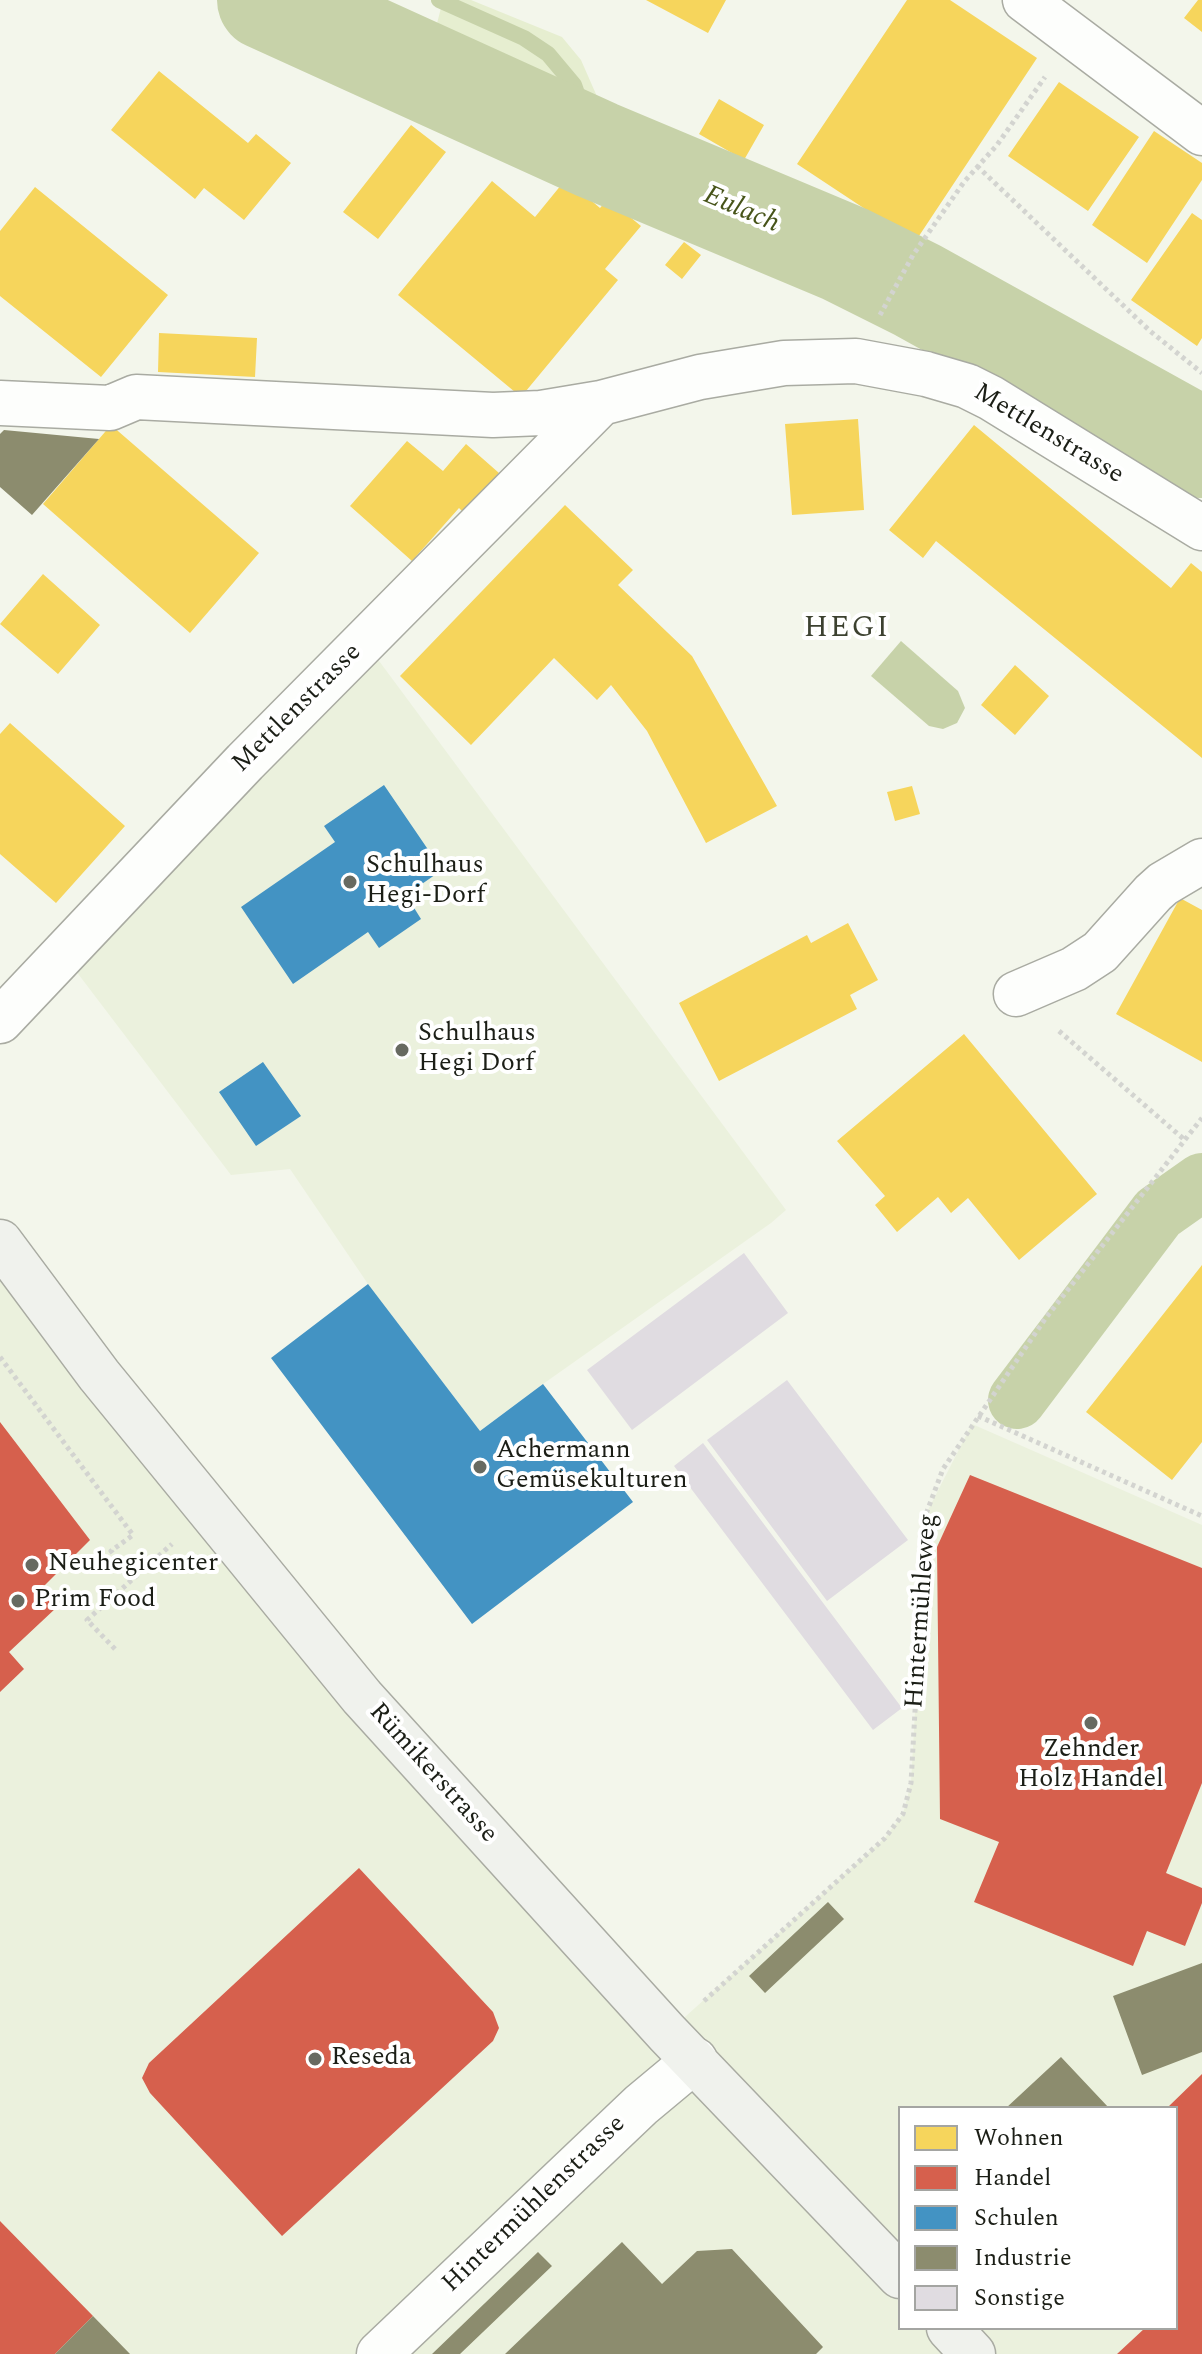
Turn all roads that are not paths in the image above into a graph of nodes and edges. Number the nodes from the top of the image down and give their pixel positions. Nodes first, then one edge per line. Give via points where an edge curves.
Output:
1 (1025, 0) edge
2 (1202, 133) edge
3 (0, 403) edge
4 (601, 403) junction
5 (1202, 528) edge
6 (1202, 861) edge
7 (1016, 994) road end
8 (0, 1021) edge
9 (0, 1242) edge
10 (695, 2060) junction
11 (898, 2274) edge
12 (951, 2330) edge
13 (379, 2354) edge
14 (973, 2354) edge

1 - 2 street
3 - 4 street, Mettlenstrasse via 110,408 136,397 493,415
4 - 5 street, Mettlenstrasse via 700,377 784,363 856,361 915,371 991,398
4 - 8 street, Mettlenstrasse via 245,762
6 - 7 street via 1153,893 1100,952
9 - 10 main road, Rümikerstrasse via 99,1375 362,1697
10 - 11 main road, Rümikerstrasse
10 - 13 street, Hintermühlenstrasse
12 - 14 main road

